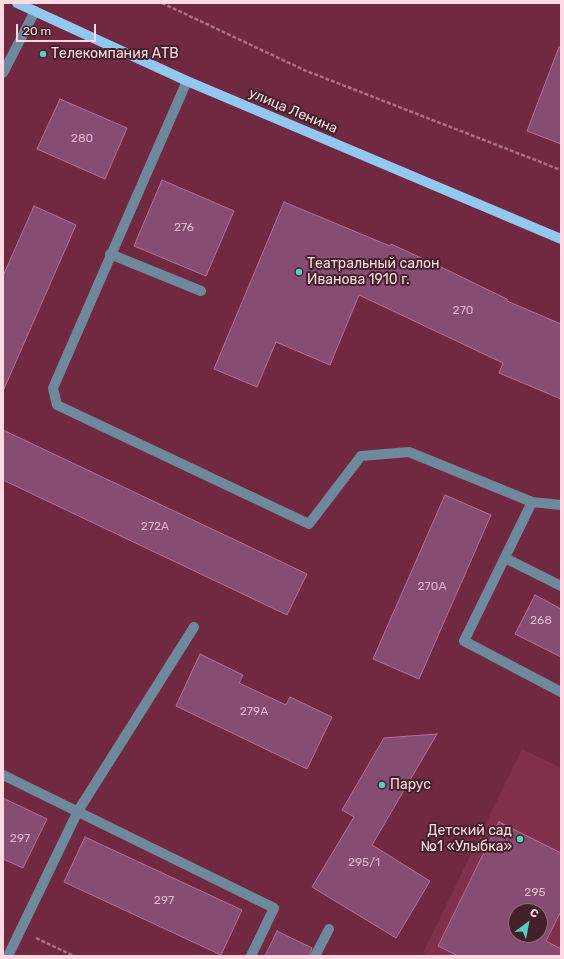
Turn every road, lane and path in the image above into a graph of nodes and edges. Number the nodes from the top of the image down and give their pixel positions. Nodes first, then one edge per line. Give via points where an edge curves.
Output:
1 (17, 3) edge
2 (162, 3) edge
3 (35, 11) junction
4 (3, 73) edge
5 (187, 81) junction
6 (561, 170) edge
7 (561, 239) edge
8 (110, 254) junction
9 (201, 291) dead end
10 (532, 502) junction
11 (561, 504) edge
12 (505, 558) junction
13 (561, 586) edge
14 (194, 627) dead end
15 (561, 692) edge
16 (3, 775) edge
17 (78, 811) junction
18 (329, 929) dead end
19 (19, 930) junction
20 (8, 956) edge
21 (74, 956) edge
22 (251, 956) edge
23 (315, 956) edge

1 - 3 main road, улица Ленина
2 - 6 path via 304,70
3 - 4 lane
3 - 5 main road, улица Ленина
5 - 7 main road, улица Ленина
5 - 8 lane
8 - 9 lane
8 - 10 lane via 53,388 57,406 309,524 361,456 409,452
10 - 11 lane
10 - 12 lane
12 - 13 lane
12 - 15 lane via 464,641
14 - 17 lane
16 - 17 lane
17 - 19 lane
17 - 22 lane via 274,908
18 - 23 lane
19 - 20 lane
19 - 21 path

